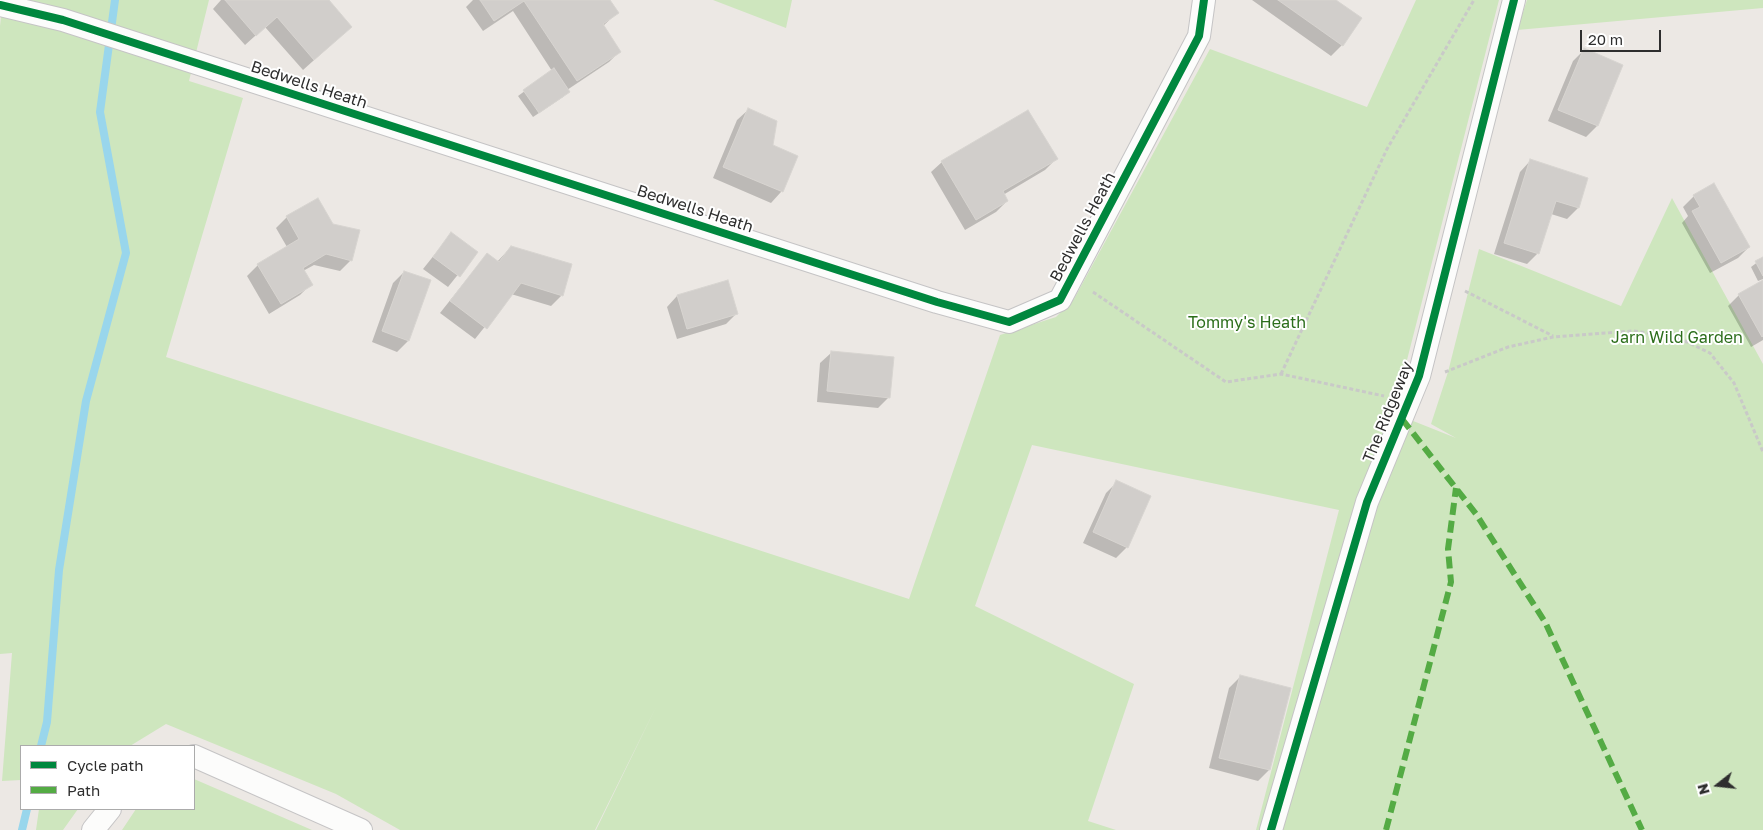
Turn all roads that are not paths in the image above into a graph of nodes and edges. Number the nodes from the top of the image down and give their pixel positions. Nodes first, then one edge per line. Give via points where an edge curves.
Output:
1 (1204, 0) edge
2 (1514, 0) edge
3 (0, 5) edge
4 (195, 756) edge
5 (109, 810) edge
6 (93, 830) edge
7 (361, 830) edge
8 (1271, 830) edge

1 - 3 street, Bedwells Heath via 1199,36 1060,300 1009,322 936,302 63,20
2 - 8 street, The Ridgeway via 1419,376 1367,502
4 - 7 street
5 - 6 street

